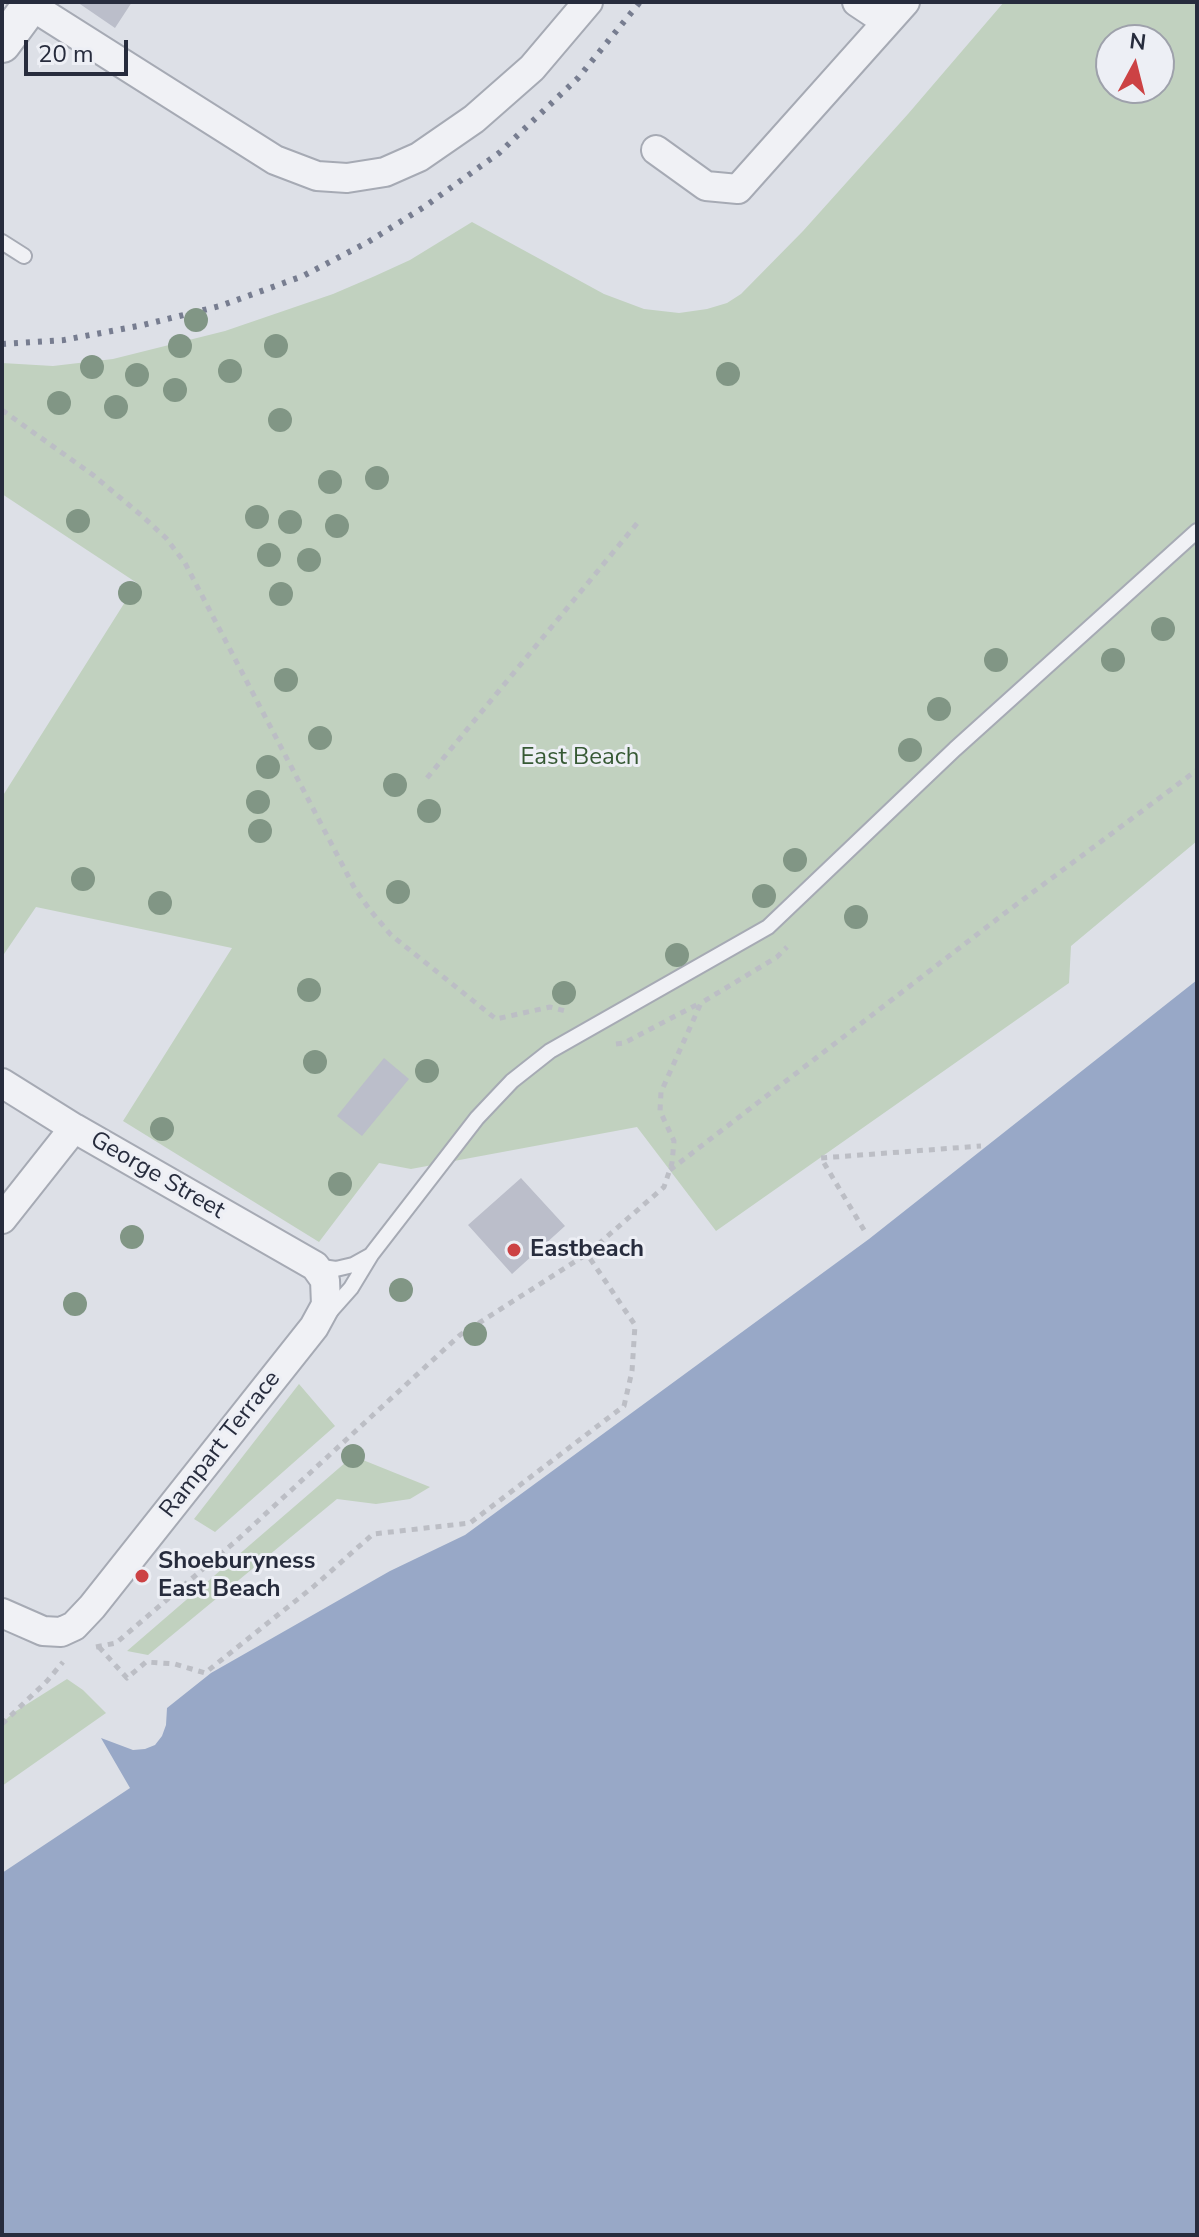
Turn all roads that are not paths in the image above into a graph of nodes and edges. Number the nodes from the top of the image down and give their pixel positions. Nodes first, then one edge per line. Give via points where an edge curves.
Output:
1 (588, 2) edge
2 (857, 2) edge
3 (32, 4) edge
4 (896, 12) edge
5 (2, 44) edge
6 (656, 150) dead end
7 (2, 242) edge
8 (24, 256) dead end
9 (1197, 531) edge
10 (2, 1083) edge
11 (74, 1128) junction
12 (2, 1219) edge
13 (371, 1255) junction
14 (315, 1266) junction
15 (314, 1327) junction
16 (2, 1613) edge

1 - 3 street via 532,68 474,119 419,157 385,172 347,178 317,176 275,160
2 - 4 street
3 - 5 street
4 - 6 street via 738,189 706,186
7 - 8 lane
9 - 13 lane via 768,927 550,1051 512,1081
10 - 11 street, George Street
11 - 12 street
11 - 14 street, George Street
13 - 14 lane via 336,1269
13 - 15 lane via 351,1288
14 - 15 street, Rampart Terrace via 325,1280 326,1305
15 - 16 street, Rampart Terrace via 74,1626 43,1631

